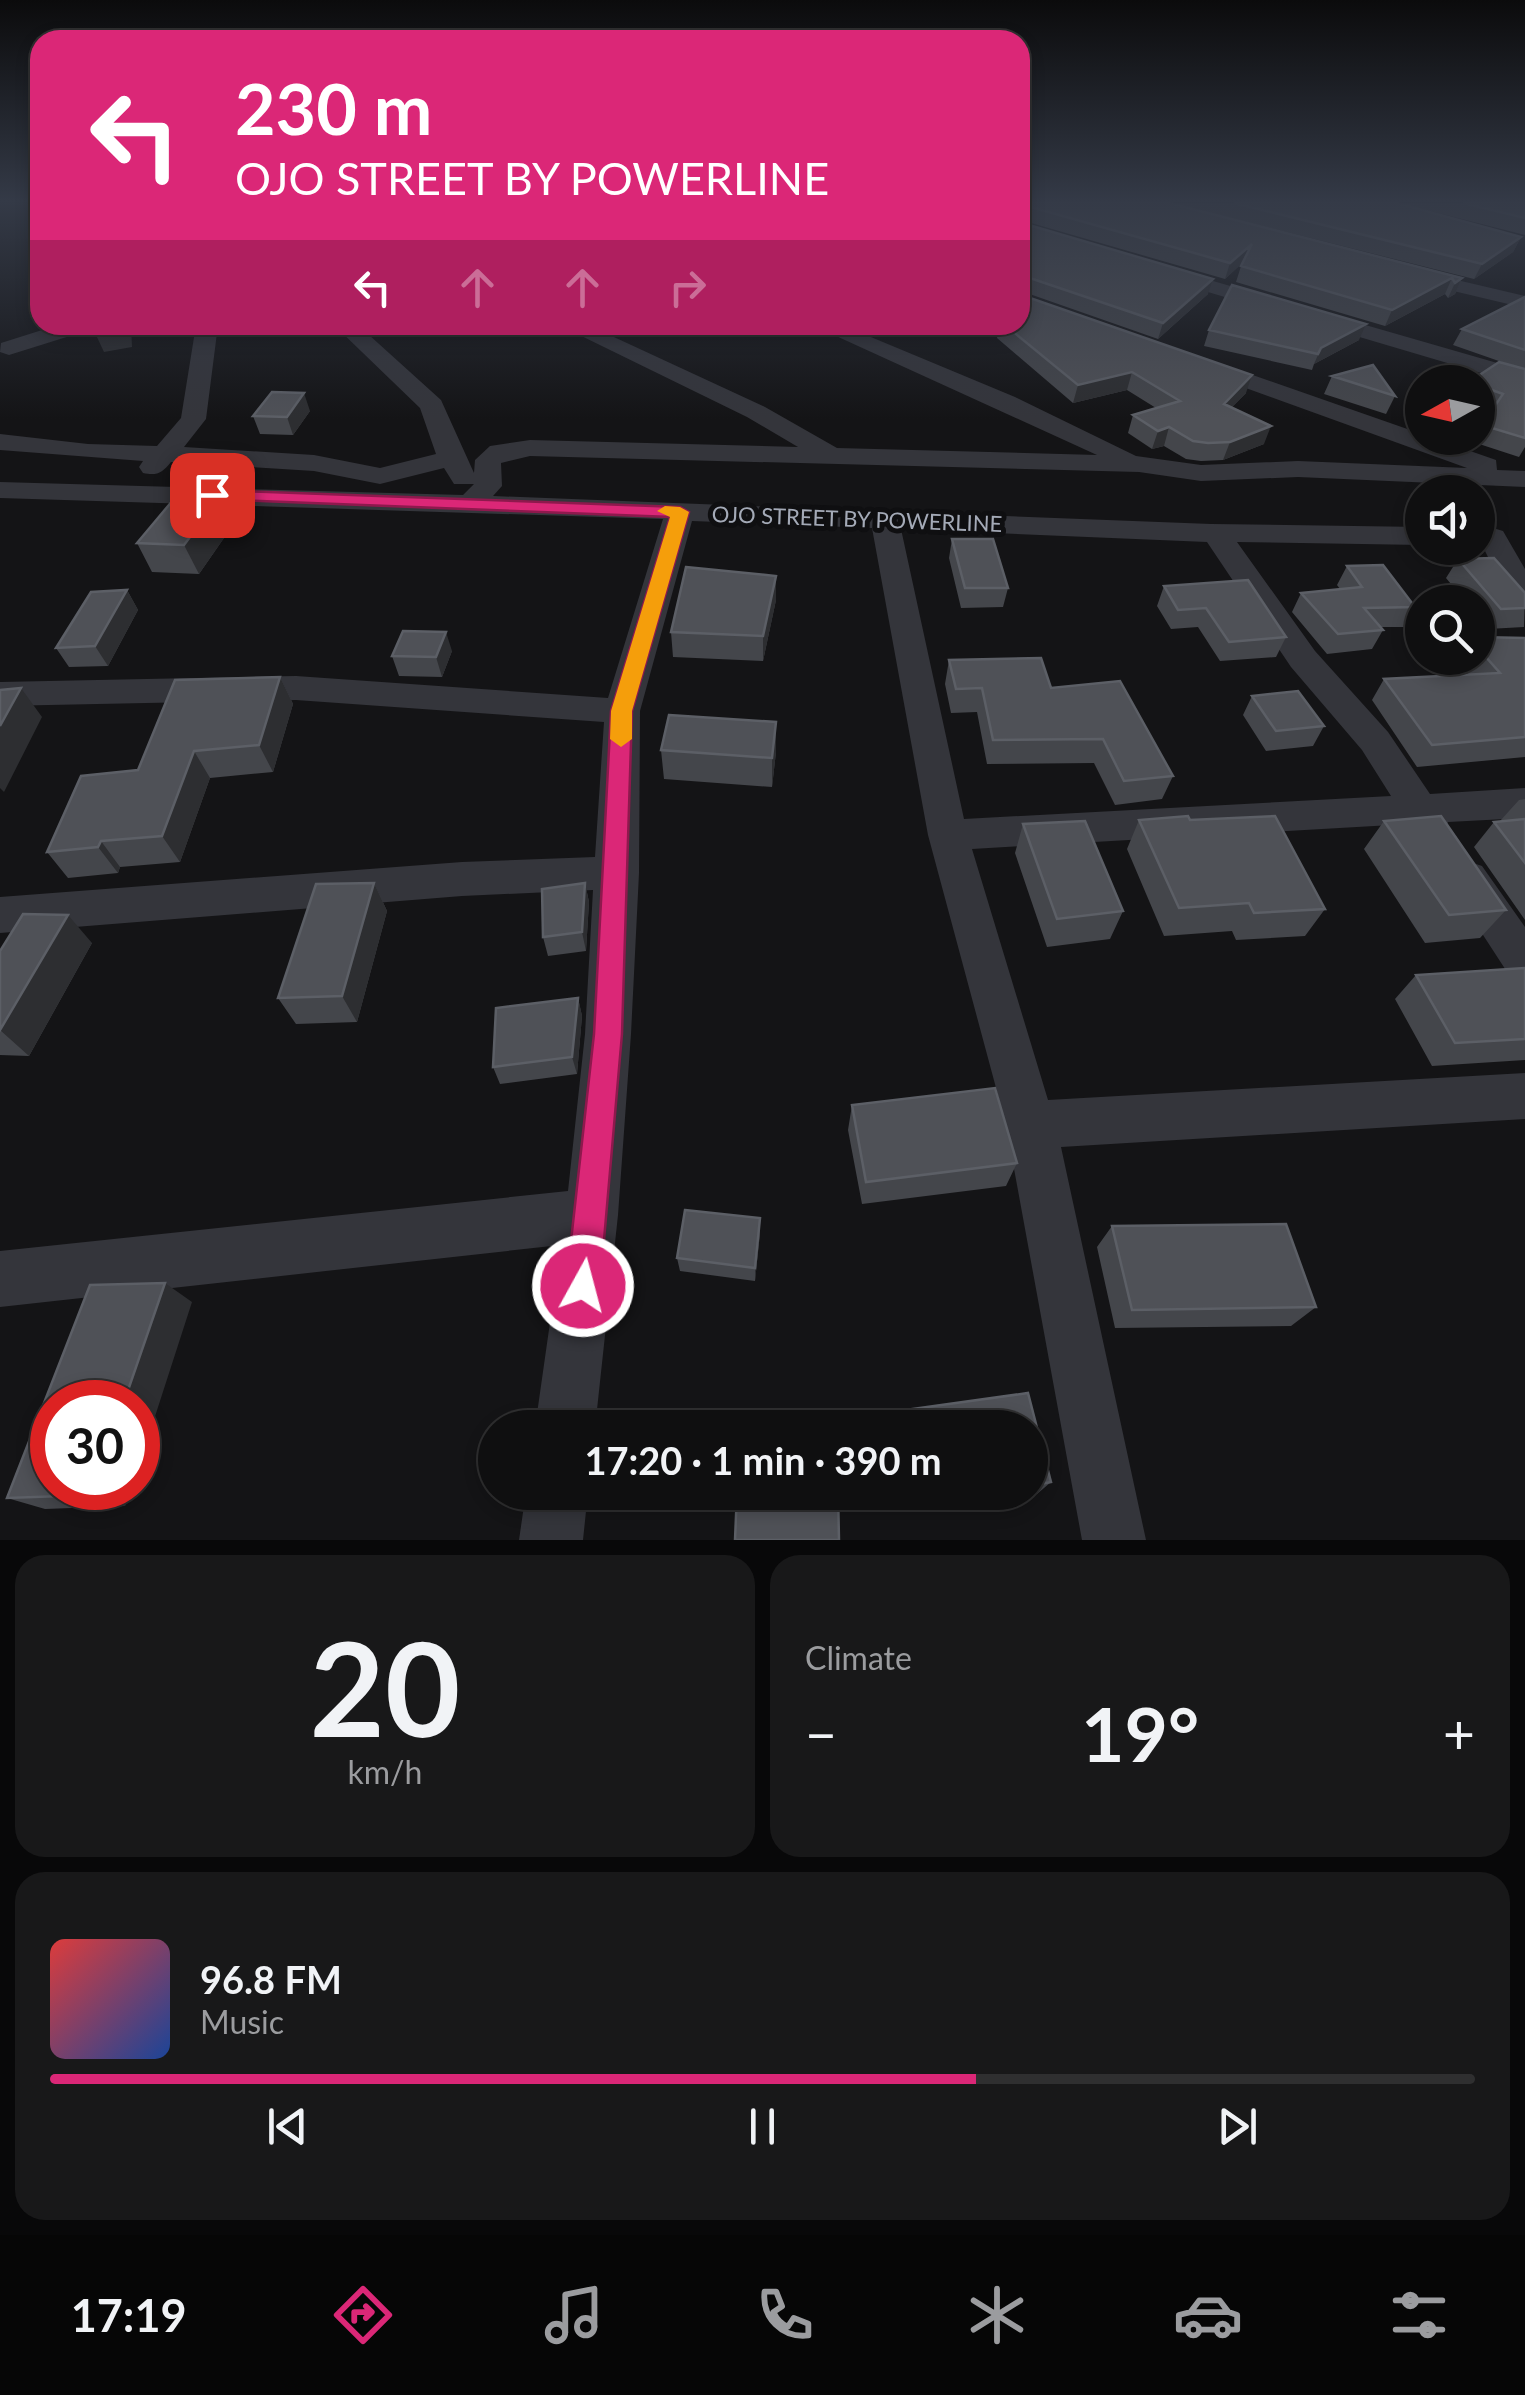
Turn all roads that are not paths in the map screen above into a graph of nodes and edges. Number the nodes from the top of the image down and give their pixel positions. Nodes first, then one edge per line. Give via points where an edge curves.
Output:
1 (1174, 275) edge
2 (1407, 275) edge
3 (1525, 302) edge
4 (36, 335) edge
5 (205, 335) edge
6 (356, 335) edge
7 (591, 335) edge
8 (847, 335) edge
9 (4, 342) edge
10 (1186, 358) edge
11 (0, 378) edge
12 (1525, 379) edge
13 (0, 442) edge
14 (165, 452) junction
15 (829, 455) junction
16 (452, 458) junction
17 (1140, 464) junction
18 (1523, 479) edge
19 (373, 489) junction
20 (0, 490) edge
21 (38, 492) junction
22 (135, 492) junction
23 (479, 500) junction
24 (680, 512) junction
25 (0, 519) edge
26 (886, 521) junction
27 (1214, 532) junction
28 (1405, 536) edge
29 (1495, 537) edge
30 (1525, 538) edge
31 (1495, 552) edge
32 (1525, 599) edge
33 (0, 694) edge
34 (622, 711) junction
35 (1525, 803) edge
36 (1417, 806) junction
37 (948, 835) junction
38 (618, 873) junction
39 (0, 915) edge
40 (1525, 962) edge
41 (1525, 1096) edge
42 (1031, 1126) junction
43 (592, 1215) junction
44 (0, 1278) edge
45 (568, 1410) edge
46 (555, 1510) edge
47 (551, 1540) edge
48 (1114, 1540) edge

1 - 12 street
2 - 3 street
4 - 9 street
5 - 14 street via 193,418
6 - 16 street via 432,405
7 - 15 street via 756,412
8 - 17 street
9 - 11 street
10 - 18 street
13 - 14 street
14 - 19 street via 314,463
14 - 22 street
15 - 17 street
15 - 23 street via 510,449 488,460 488,486
16 - 19 street
16 - 23 street
17 - 18 street via 1202,473
19 - 22 street, OJO STREET BY POWERLINE
19 - 23 street, OJO STREET BY POWERLINE
20 - 21 street, OJO STREET BY POWERLINE
21 - 22 street, OJO STREET BY POWERLINE
21 - 25 street
23 - 24 street, OJO STREET BY POWERLINE
24 - 26 street, OJO STREET BY POWERLINE
24 - 34 street
26 - 27 street, OJO STREET BY POWERLINE
26 - 37 street
27 - 28 street, OJO STREET BY POWERLINE
27 - 36 street via 1303,659 1376,742
29 - 30 street
31 - 32 street
33 - 34 street via 296,688
34 - 38 street
35 - 36 street
36 - 37 street
36 - 40 street
37 - 42 street
38 - 39 street via 462,878
38 - 43 street
41 - 42 street
42 - 48 street
43 - 44 street
43 - 45 street
46 - 47 street

